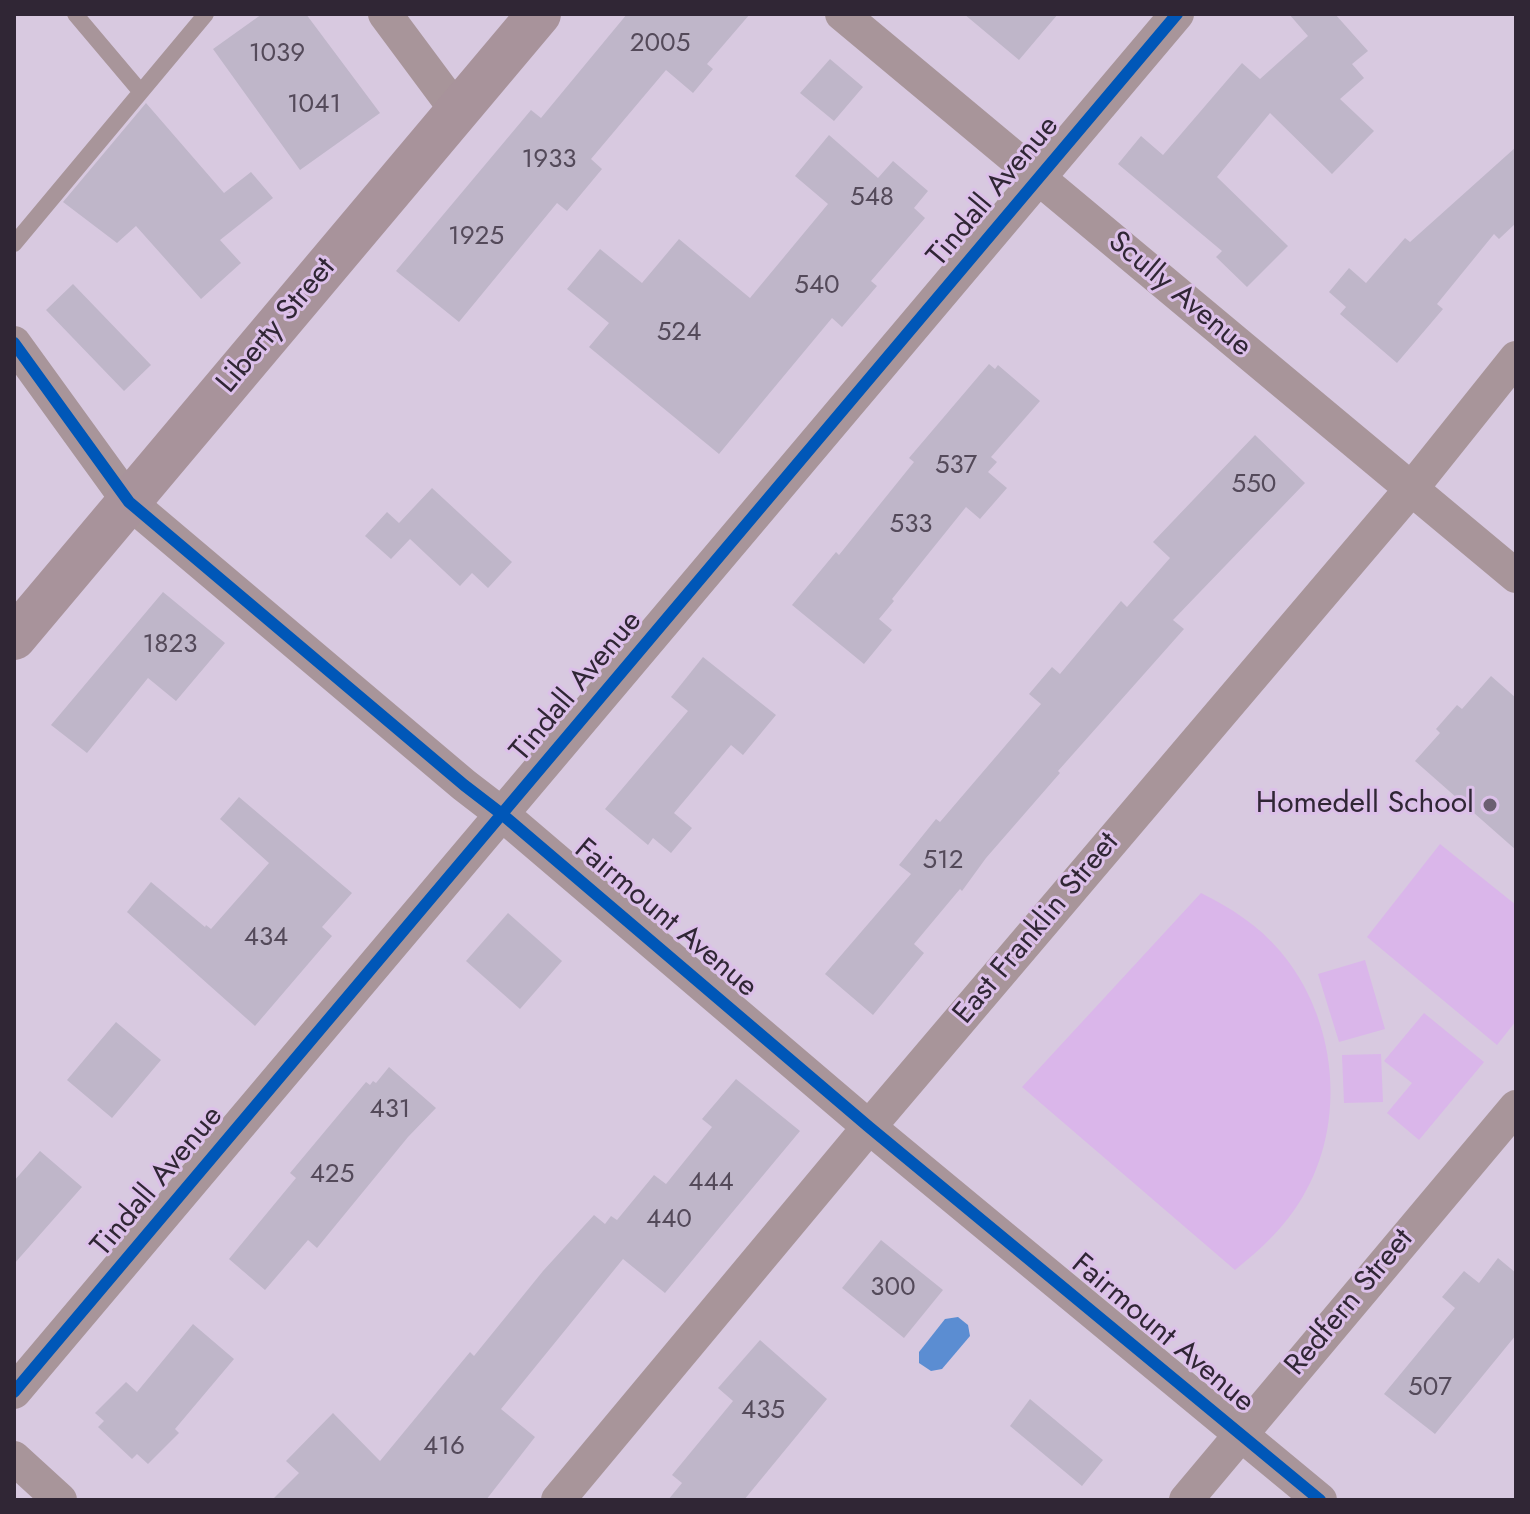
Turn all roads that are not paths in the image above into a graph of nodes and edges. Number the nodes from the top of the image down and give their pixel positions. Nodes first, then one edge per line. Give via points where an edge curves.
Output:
1 (75, 14) edge
2 (206, 14) edge
3 (385, 14) edge
4 (539, 14) edge
5 (842, 14) edge
6 (1177, 14) edge
7 (140, 91) junction
8 (457, 111) junction
9 (1039, 179) junction
10 (14, 244) edge
11 (14, 343) edge
12 (1516, 358) edge
13 (1412, 488) junction
14 (129, 502) junction
15 (1516, 576) edge
16 (14, 638) edge
17 (503, 815) junction
18 (1516, 1107) edge
19 (869, 1127) junction
20 (14, 1392) edge
21 (1241, 1433) junction
22 (14, 1458) edge
23 (60, 1500) edge
24 (558, 1500) edge
25 (1186, 1500) edge
26 (1320, 1500) edge

1 - 7 lane
2 - 7 lane
3 - 8 street
4 - 8 street, Liberty Street
5 - 9 street, Scully Avenue
6 - 9 street, Tindall Avenue
7 - 10 lane
8 - 14 street, Liberty Street
9 - 13 street, Scully Avenue
9 - 17 street, Tindall Avenue
11 - 14 street, Fairmount Avenue
12 - 13 street, East Franklin Street
13 - 15 street, Scully Avenue
13 - 19 street, East Franklin Street
14 - 16 street, Liberty Street
14 - 17 street, Fairmount Avenue
17 - 19 street, Fairmount Avenue
17 - 20 street, Tindall Avenue
18 - 21 street, Redfern Street
19 - 21 street, Fairmount Avenue
19 - 24 street, East Franklin Street
21 - 25 street, Redfern Street
21 - 26 street, Fairmount Avenue
22 - 23 street

